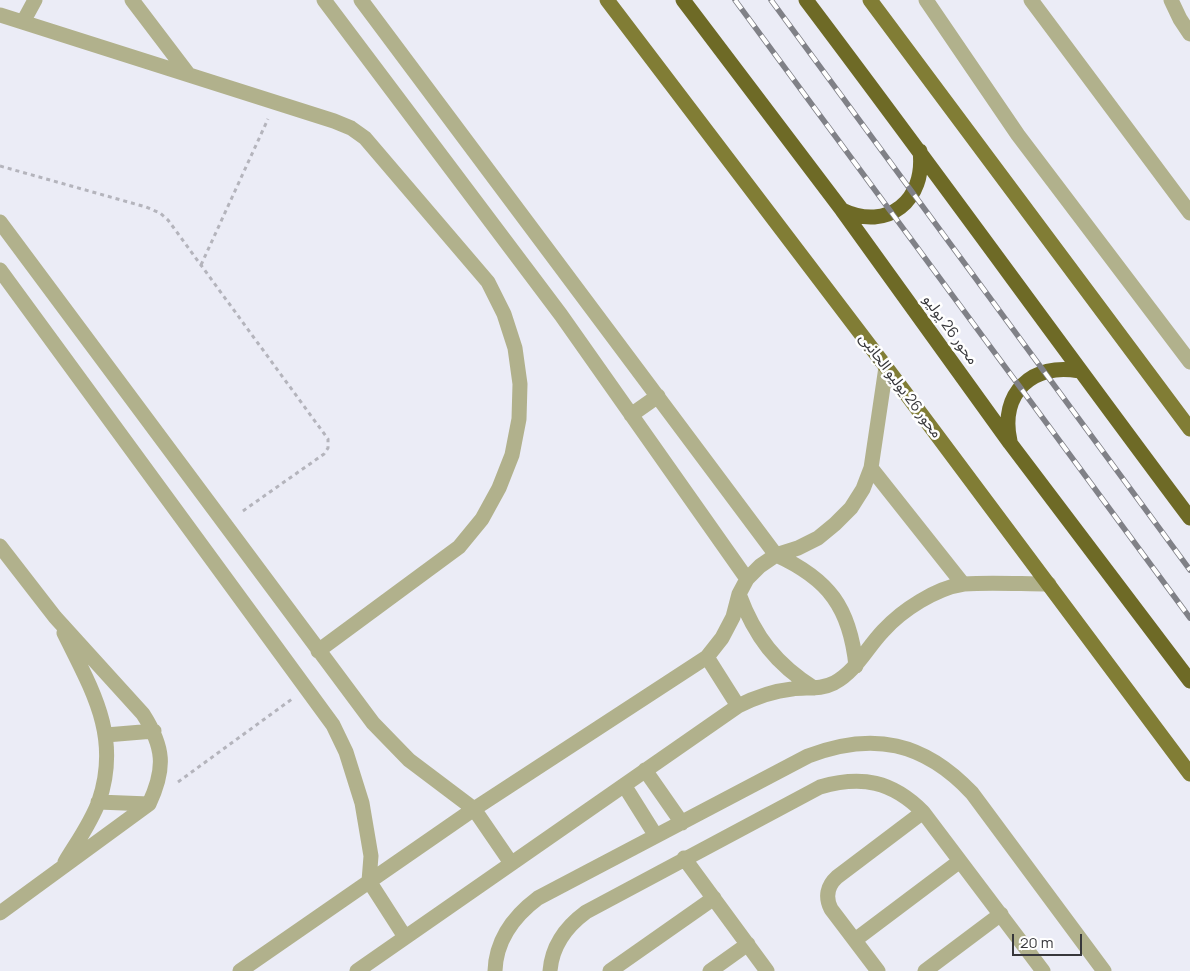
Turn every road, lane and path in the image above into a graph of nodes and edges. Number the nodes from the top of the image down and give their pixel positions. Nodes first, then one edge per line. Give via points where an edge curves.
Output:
1 (35, 0) edge
2 (132, 0) edge
3 (324, 0) edge
4 (361, 0) edge
5 (607, 0) edge
6 (683, 0) edge
7 (806, 0) edge
8 (870, 0) edge
9 (926, 0) edge
10 (1031, 0) edge
11 (1171, 0) edge
12 (0, 15) edge
13 (23, 22) junction
14 (1190, 34) edge
15 (189, 75) junction
16 (276, 102) junction
17 (920, 151) junction
18 (0, 166) edge
19 (842, 210) junction
20 (1190, 212) edge
21 (0, 222) edge
22 (202, 265) junction
23 (0, 270) edge
24 (6, 290) edge
25 (1190, 362) edge
26 (886, 367) junction
27 (1079, 371) junction
28 (658, 396) junction
29 (631, 416) junction
30 (1190, 429) edge
31 (1010, 443) junction
32 (871, 468) junction
33 (1190, 518) edge
34 (225, 524) junction
35 (0, 546) edge
36 (776, 555) junction
37 (747, 579) junction
38 (963, 584) junction
39 (1049, 584) junction
40 (740, 594) junction
41 (55, 617) junction
42 (318, 651) junction
43 (707, 657) junction
44 (856, 666) junction
45 (1190, 681) edge
46 (307, 689) junction
47 (815, 689) junction
48 (738, 706) junction
49 (154, 731) junction
50 (106, 735) junction
51 (645, 770) junction
52 (1190, 774) edge
53 (624, 785) junction
54 (98, 802) junction
55 (149, 804) junction
56 (474, 809) junction
57 (923, 812) junction
58 (682, 823) junction
59 (656, 836) junction
60 (684, 858) junction
61 (960, 861) junction
62 (511, 863) junction
63 (62, 868) junction
64 (370, 881) junction
65 (714, 898) junction
66 (1, 911) edge
67 (1001, 914) junction
68 (405, 937) junction
69 (855, 940) junction
70 (748, 944) junction
71 (240, 971) edge
72 (356, 971) edge
73 (495, 971) edge
74 (550, 971) edge
75 (610, 971) edge
76 (710, 971) edge
77 (767, 971) edge
78 (878, 971) edge
79 (925, 971) edge
80 (1043, 971) edge
81 (1104, 971) edge

1 - 13 street
2 - 15 street
3 - 29 street via 561,315
4 - 28 street
5 - 26 main road, محور 26 يوليو الجانبى
6 - 19 highway, محور 26 يوليو
7 - 17 highway
8 - 30 main road
9 - 25 street via 1018,135
10 - 20 street
11 - 14 street
12 - 13 street
13 - 15 street
15 - 16 street
16 - 22 path
16 - 42 street via 334,121 365,138 488,282 504,314 515,348 520,384 519,419 512,455 500,488 482,519 459,547
17 - 19 highway via 922,164 917,188 901,207 890,214 872,218 853,216
17 - 27 highway
18 - 22 path via 160,213
19 - 31 highway, محور 26 يوليو
21 - 34 street
22 - 34 path via 328,439 324,454
23 - 24 street
24 - 46 street
26 - 32 street
26 - 39 main road, محور 26 يوليو الجانبى
27 - 31 highway via 1055,369 1043,372 1023,385 1015,395 1007,418
27 - 33 highway
28 - 29 street
28 - 36 street
29 - 37 street
31 - 45 highway, محور 26 يوليو
32 - 36 street via 851,508 835,524 818,538
32 - 38 street
34 - 42 street
35 - 41 street
36 - 37 street
36 - 44 street via 818,579 834,598 854,642
37 - 40 street
38 - 39 street
38 - 44 street via 912,606 884,629
39 - 52 main road, محور 26 يوليو الجانبى
40 - 43 street via 722,638
40 - 47 street via 746,613 768,649 798,678
41 - 49 street via 143,714
41 - 50 street via 92,690
42 - 56 street via 390,742 429,777
43 - 48 street
43 - 56 street
44 - 47 street via 831,685
46 - 55 path
46 - 64 street via 333,725 355,777 368,829
47 - 48 street via 775,691
48 - 51 street
49 - 50 street
49 - 55 street via 160,749 161,768
50 - 54 street via 107,757
51 - 53 street
51 - 58 street
53 - 59 street
53 - 62 street
54 - 55 street
54 - 63 street
55 - 63 street
56 - 62 street
56 - 64 street
57 - 60 street via 912,801 883,785 868,781 836,782 820,787
57 - 61 street
57 - 69 street via 831,882 828,903
58 - 59 street
58 - 81 street via 827,749 867,742 906,748 942,766 972,793
59 - 73 street via 524,908 513,920 498,949
60 - 65 street
60 - 74 street via 575,920 558,942
61 - 67 street
61 - 69 street
62 - 68 street
63 - 66 street
64 - 68 street
64 - 71 street
65 - 70 street
65 - 75 street
67 - 79 street
67 - 80 street
68 - 72 street
69 - 78 street
70 - 76 street
70 - 77 street

